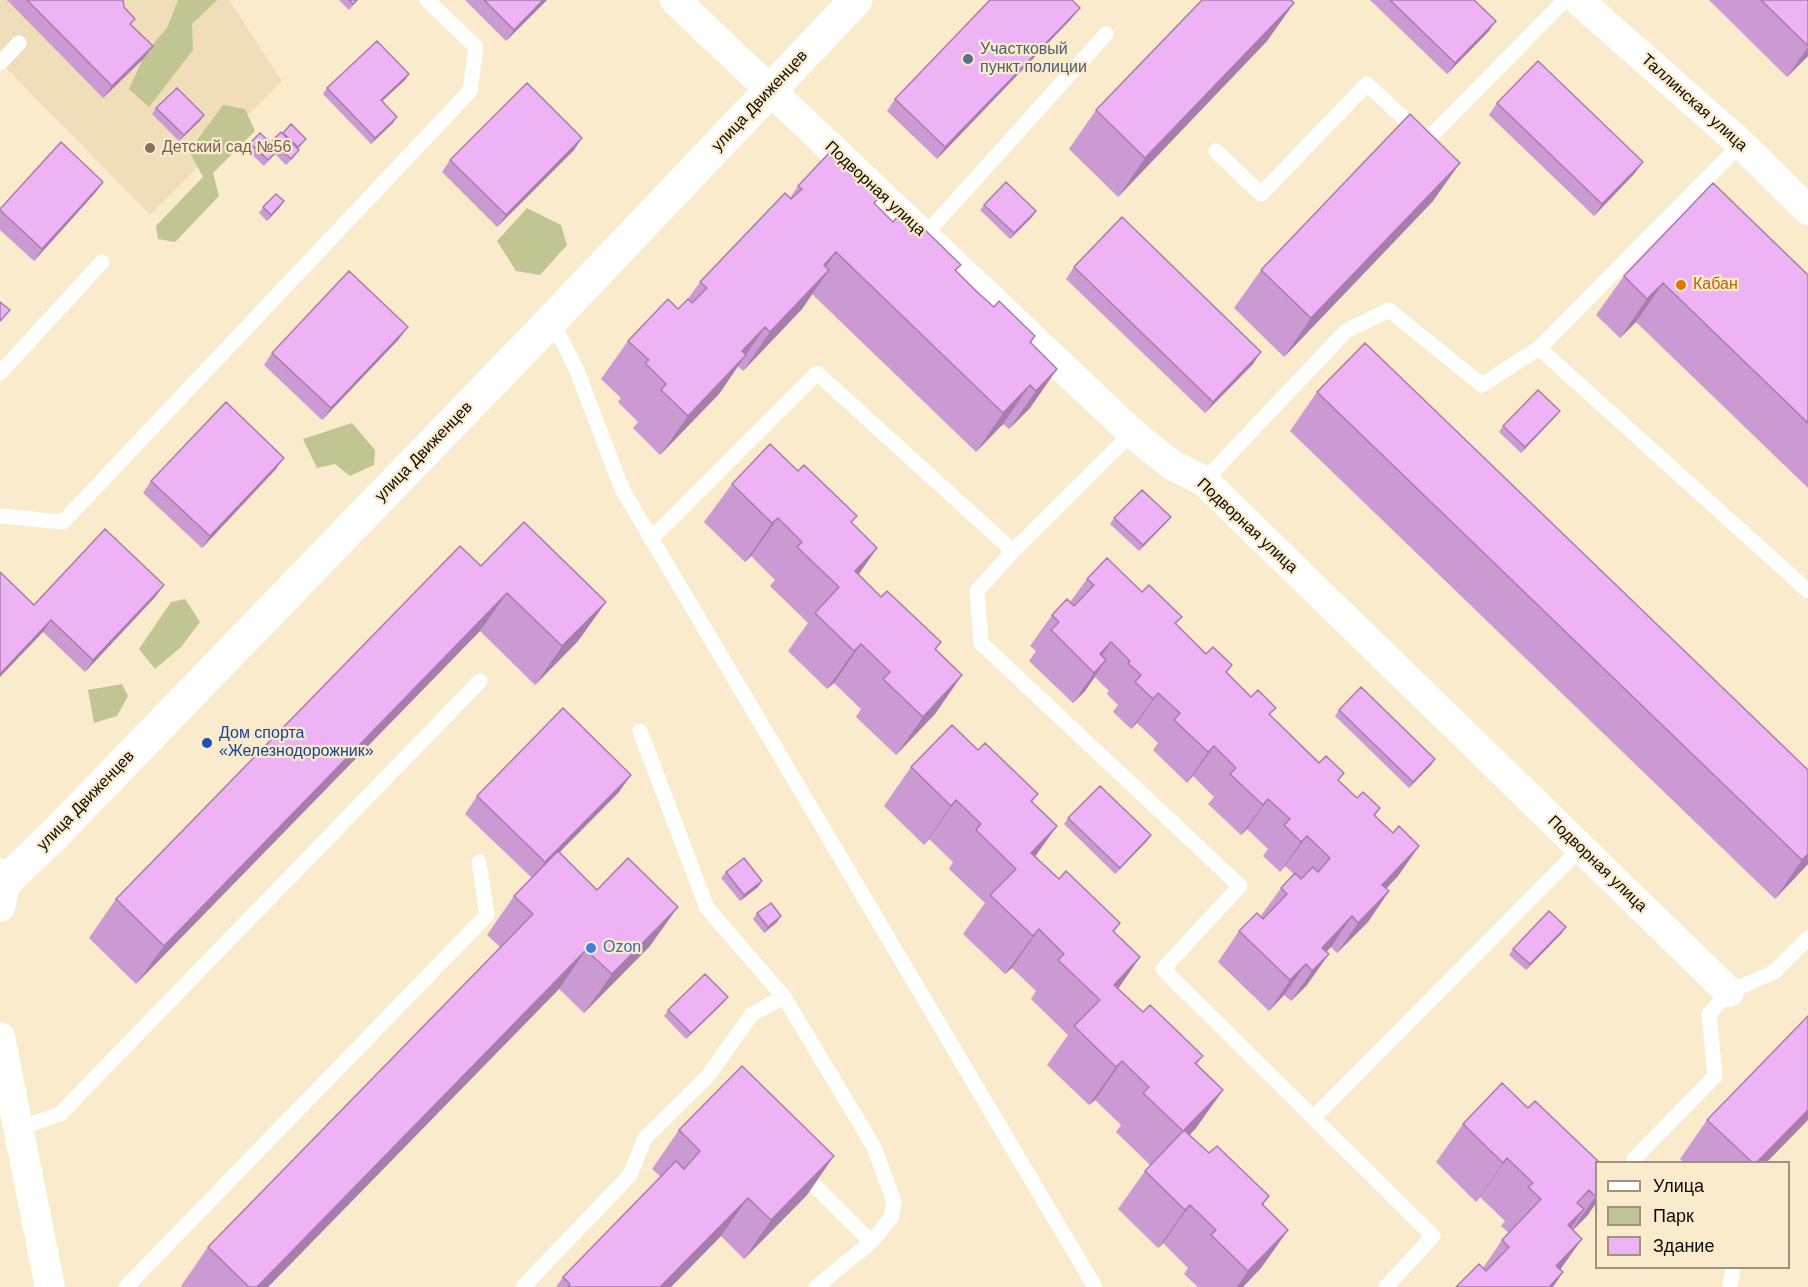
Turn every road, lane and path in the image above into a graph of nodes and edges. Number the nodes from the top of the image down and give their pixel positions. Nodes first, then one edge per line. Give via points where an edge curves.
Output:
1 (427, 0) edge
2 (675, 0) edge
3 (856, 0) edge
4 (1565, 0) edge
5 (1578, 0) edge
6 (1106, 34) dead end
7 (19, 43) dead end
8 (0, 63) edge
9 (770, 91) junction
10 (1742, 144) junction
11 (1216, 151) dead end
12 (1804, 199) edge
13 (924, 236) junction
14 (102, 262) dead end
15 (552, 320) junction
16 (1539, 348) junction
17 (0, 373) edge
18 (1132, 434) junction
19 (1204, 482) junction
20 (0, 516) edge
21 (651, 539) junction
22 (1013, 551) junction
23 (1808, 591) edge
24 (480, 681) dead end
25 (640, 731) dead end
26 (1581, 848) junction
27 (479, 862) dead end
28 (2, 887) edge
29 (1808, 939) edge
30 (1729, 992) junction
31 (784, 998) junction
32 (0, 1037) edge
33 (1313, 1118) junction
34 (18, 1129) junction
35 (789, 1160) edge
36 (1636, 1161) edge
37 (871, 1242) junction
38 (1733, 1269) edge
39 (50, 1287) edge
40 (126, 1287) edge
41 (523, 1287) edge
42 (816, 1287) edge
43 (1095, 1287) edge
44 (1386, 1287) edge
45 (1730, 1287) edge

1 - 20 lane via 476,47 470,91 63,522
2 - 9 street, Подворная улица
3 - 9 street, улица Движенцев
4 - 11 lane via 1427,140 1367,84 1261,194
5 - 10 street, Таллинская улица
6 - 13 lane
7 - 8 lane
9 - 13 street, Подворная улица
9 - 15 street, улица Движенцев
10 - 12 street, Таллинская улица
10 - 16 lane
13 - 18 street, Подворная улица
14 - 17 lane
15 - 21 lane via 577,371 622,489
15 - 28 street, улица Движенцев
16 - 19 lane via 1482,385 1389,310 1346,331
16 - 23 lane
18 - 19 street, Подворная улица via 1172,465
18 - 22 lane
19 - 26 street, Подворная улица
21 - 22 lane via 818,373
21 - 43 lane
22 - 33 lane via 977,591 981,643 1240,886 1163,969
24 - 34 lane via 60,1114
25 - 31 lane via 707,908
26 - 30 street, Подворная улица
26 - 33 lane
27 - 40 lane via 488,915
29 - 30 lane via 1774,972
30 - 36 lane via 1709,1014 1715,1076
31 - 37 lane via 874,1147 894,1202 891,1218
31 - 41 lane via 752,1014 711,1081 645,1138 630,1175
32 - 34 street
33 - 44 lane via 1433,1236
34 - 39 street
35 - 37 lane
37 - 42 lane
38 - 45 lane

